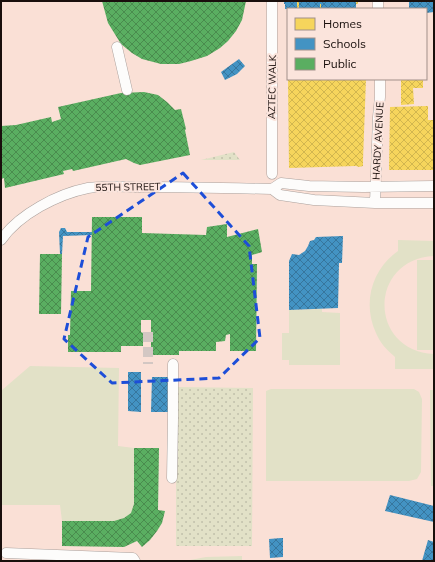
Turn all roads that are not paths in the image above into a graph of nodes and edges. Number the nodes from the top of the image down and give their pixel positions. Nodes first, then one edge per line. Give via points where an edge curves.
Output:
1 (272, 1) edge
2 (117, 47) dead end
3 (380, 80) edge
4 (127, 90) dead end
5 (272, 174) dead end
6 (434, 186) edge
7 (375, 187) junction
8 (272, 189) junction
9 (375, 203) junction
10 (434, 204) edge
11 (1, 240) edge
12 (173, 364) dead end
13 (172, 478) dead end
14 (3, 554) edge
15 (135, 561) edge

1 - 5 street, AZTEC WALK
2 - 4 street
3 - 7 street, HARDY AVENUE
6 - 7 street, 55TH STREET
7 - 8 street, 55TH STREET via 281,183
7 - 9 street, HARDY AVENUE
8 - 9 street, 55TH STREET via 280,195 314,200
8 - 11 street, 55TH STREET via 89,188 57,198 32,211
9 - 10 street, 55TH STREET
12 - 13 street
14 - 15 street via 133,558

